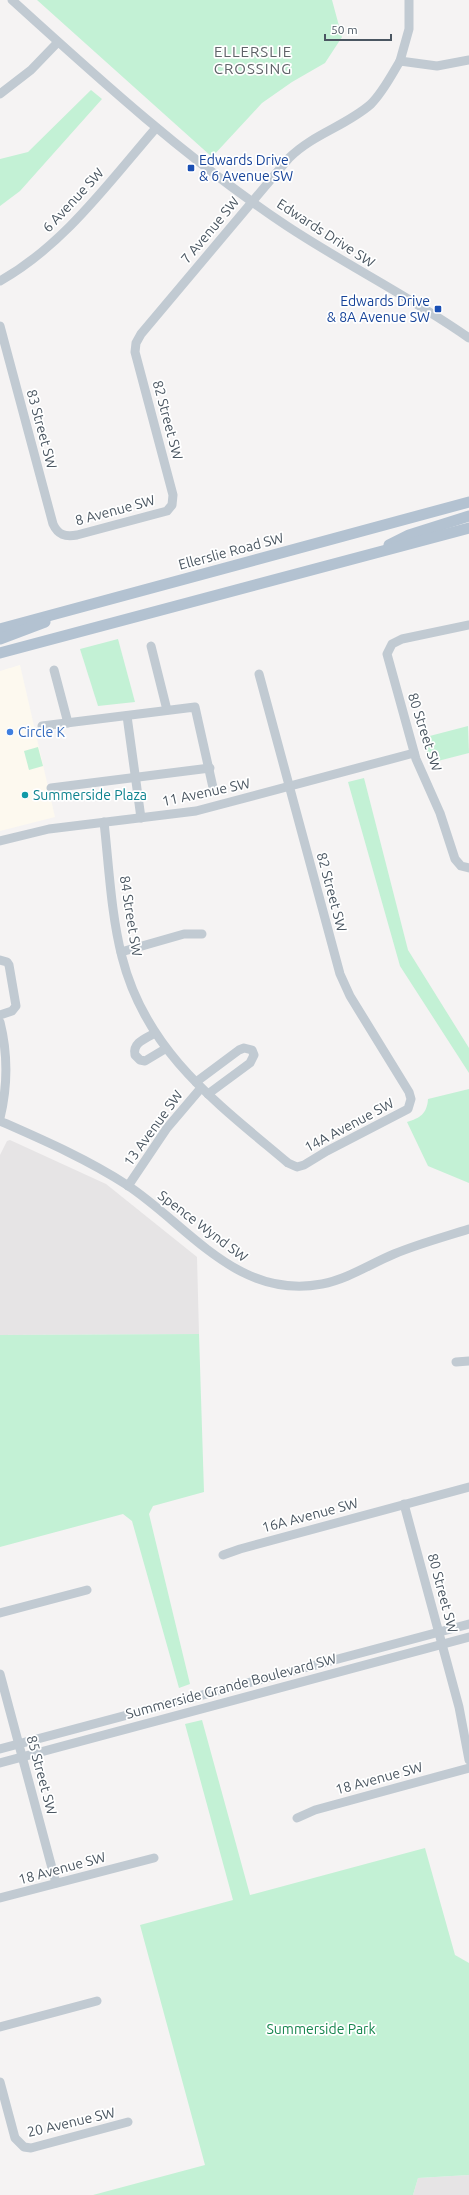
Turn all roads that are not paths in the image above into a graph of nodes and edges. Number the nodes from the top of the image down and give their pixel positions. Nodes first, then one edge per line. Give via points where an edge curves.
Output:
1 (12, 0) edge
2 (409, 0) edge
3 (58, 42) junction
4 (469, 60) edge
5 (400, 61) junction
6 (0, 94) edge
7 (156, 128) junction
8 (253, 202) junction
9 (0, 281) edge
10 (0, 326) edge
11 (469, 338) edge
12 (136, 343) joint
13 (469, 502) edge
14 (172, 505) joint
15 (469, 516) edge
16 (469, 528) edge
17 (63, 535) joint
18 (369, 555) junction
19 (77, 608) junction
20 (469, 625) edge
21 (0, 629) edge
22 (0, 639) edge
23 (151, 646) dead end
24 (0, 653) edge
25 (54, 670) dead end
26 (259, 674) dead end
27 (167, 710) junction
28 (127, 716) junction
29 (68, 723) junction
30 (42, 726) dead end
31 (414, 753) junction
32 (210, 768) junction
33 (137, 778) junction
34 (290, 787) junction
35 (51, 788) dead end
36 (214, 792) dead end
37 (141, 818) junction
38 (104, 822) junction
39 (0, 841) edge
40 (465, 867) edge
41 (202, 934) dead end
42 (120, 952) junction
43 (0, 960) edge
44 (0, 1015) edge
45 (0, 1022) edge
46 (155, 1033) junction
47 (165, 1049) junction
48 (202, 1088) junction
49 (2, 1097) edge
50 (411, 1103) joint
51 (0, 1119) edge
52 (297, 1167) joint
53 (128, 1186) junction
54 (469, 1229) edge
55 (469, 1361) edge
56 (456, 1362) dead end
57 (469, 1487) edge
58 (404, 1504) junction
59 (223, 1555) dead end
60 (87, 1590) dead end
61 (0, 1613) edge
62 (469, 1624) edge
63 (439, 1632) junction
64 (469, 1637) edge
65 (442, 1645) junction
66 (0, 1674) edge
67 (19, 1744) junction
68 (0, 1749) edge
69 (22, 1757) junction
70 (469, 1760) edge
71 (0, 1763) edge
72 (469, 1768) edge
73 (297, 1818) dead end
74 (154, 1858) dead end
75 (56, 1883) junction
76 (0, 1898) edge
77 (98, 2001) dead end
78 (0, 2027) edge
79 (0, 2082) edge
80 (128, 2122) dead end

1 - 3 street, Edwards Drive SW
2 - 5 street, 7 Avenue SW via 409,28
3 - 6 street via 31,70
3 - 7 street, Edwards Drive SW
4 - 5 street via 437,66
5 - 8 street, 7 Avenue SW via 382,92 372,102 295,151
7 - 8 street, Edwards Drive SW
7 - 9 street, 6 Avenue SW via 69,227 33,258
8 - 11 street, Edwards Drive SW via 319,246
8 - 12 street, 7 Avenue SW
10 - 17 street, 83 Street SW via 53,524 58,533
12 - 14 street, 82 Street SW via 135,352 173,496
13 - 19 main road, Ellerslie Road SW
14 - 17 street, 8 Avenue SW via 162,513 77,535
15 - 18 main road via 409,535
16 - 18 main road
18 - 24 main road
19 - 21 main road, Ellerslie Road SW
19 - 22 main road
20 - 31 street, 80 Street SW via 402,639 389,648 388,660
23 - 27 street
25 - 29 street
26 - 34 street, 82 Street SW
27 - 28 street
27 - 32 street via 195,706
28 - 29 street
28 - 33 street
29 - 30 street
31 - 34 street, 11 Avenue SW
31 - 40 street, 80 Street SW via 440,813 455,859
32 - 33 street
32 - 36 street
33 - 35 street
33 - 37 street
34 - 37 street, 11 Avenue SW via 196,811
34 - 50 street, 82 Street SW via 340,974 350,996 407,1088
37 - 38 street, 11 Avenue SW
38 - 39 street, 11 Avenue SW via 49,829
38 - 42 street, 84 Street SW
41 - 42 street via 184,934
42 - 46 street, 84 Street SW via 135,993
43 - 44 street via 9,965 16,1006 12,1011
45 - 49 street via 7,1068
46 - 47 street, 84 Street SW
46 - 47 street via 134,1047 135,1055 145,1061
47 - 48 street, 84 Street SW
48 - 48 street via 239,1050 252,1050 254,1055 250,1063
48 - 52 street, 84 Street SW via 284,1160
48 - 53 street, 13 Avenue SW via 167,1128
49 - 51 street
50 - 52 street, 14A Avenue SW via 400,1115
51 - 53 street, Spence Wynd SW via 95,1165
53 - 54 street, Spence Wynd SW via 231,1267 249,1276 278,1284 307,1286 334,1281 395,1254
55 - 56 street
57 - 58 street
58 - 59 street, 16A Avenue SW via 240,1548
58 - 63 street, 80 Street SW
60 - 61 street
62 - 63 street, Summerside Grande Boulevard SW
63 - 65 street, 80 Street SW
63 - 67 street, Summerside Grande Boulevard SW
64 - 65 street, Summerside Grande Boulevard SW
65 - 69 street, Summerside Grande Boulevard SW
65 - 70 street, 80 Street SW via 463,1723
66 - 67 street, 85 Street SW
67 - 68 street, Summerside Grande Boulevard SW
67 - 69 street, 85 Street SW
69 - 71 street, Summerside Grande Boulevard SW
69 - 75 street, 85 Street SW
72 - 73 street, 18 Avenue SW via 315,1810
74 - 75 street, 18 Avenue SW
75 - 76 street, 18 Avenue SW
77 - 78 street
79 - 80 street, 20 Avenue SW via 15,2138 21,2146 31,2148

